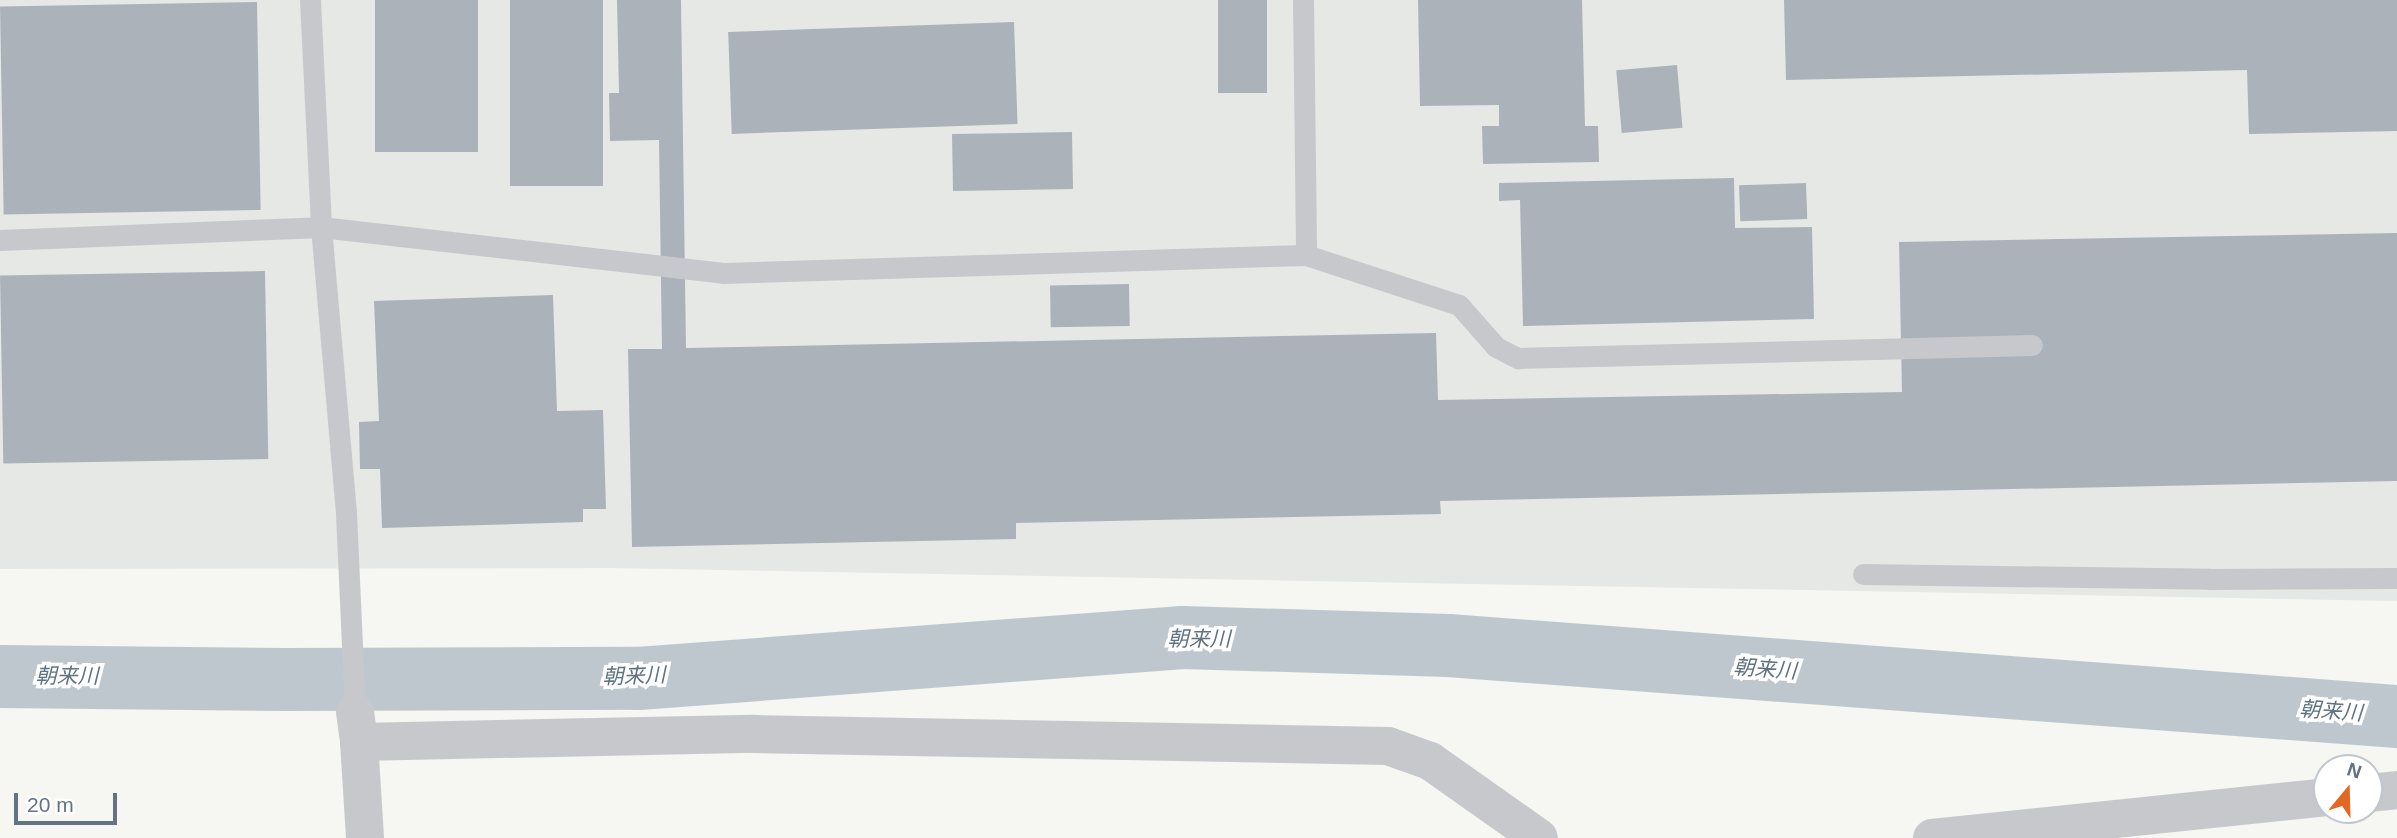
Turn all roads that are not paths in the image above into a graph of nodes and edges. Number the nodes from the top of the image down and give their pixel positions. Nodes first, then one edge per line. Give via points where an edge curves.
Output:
1 (310, 0) edge
2 (1303, 0) edge
3 (321, 227) junction
4 (0, 240) edge
5 (1306, 255) junction
6 (2032, 345) dead end
7 (1863, 574) dead end
8 (2397, 578) edge
9 (357, 727) junction
10 (2313, 798) edge
11 (365, 838) edge
12 (1539, 838) edge
13 (1932, 838) edge

1 - 3 lane
2 - 5 lane
3 - 4 lane
3 - 5 lane via 723,273
3 - 9 lane via 346,513
5 - 6 lane via 1459,305 1496,347 1518,358
7 - 8 lane
9 - 11 street
9 - 12 street via 1388,746 1430,761
10 - 13 street

